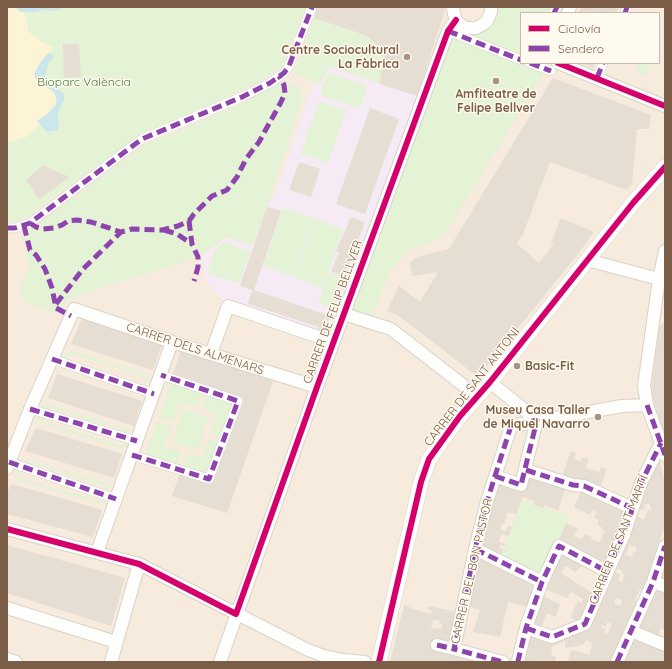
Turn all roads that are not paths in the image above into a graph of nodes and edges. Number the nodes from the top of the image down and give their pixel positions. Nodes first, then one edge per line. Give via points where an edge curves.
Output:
1 (312, 7) edge
2 (453, 7) edge
3 (491, 7) edge
4 (456, 20) junction
5 (448, 31) junction
6 (520, 60) edge
7 (537, 64) edge
8 (603, 64) edge
9 (554, 67) edge
10 (597, 78) junction
11 (665, 106) edge
12 (665, 167) edge
13 (7, 228) edge
14 (665, 251) edge
15 (587, 260) junction
16 (658, 279) junction
17 (659, 313) edge
18 (344, 314) junction
19 (172, 342) junction
20 (333, 342) junction
21 (211, 354) junction
22 (52, 359) junction
23 (161, 375) junction
24 (490, 382) junction
25 (317, 387) junction
26 (154, 394) junction
27 (477, 396) junction
28 (648, 405) junction
29 (30, 409) junction
30 (537, 420) junction
31 (137, 441) junction
32 (663, 449) edge
33 (132, 455) junction
34 (8, 465) edge
35 (526, 470) junction
36 (495, 476) junction
37 (116, 499) junction
38 (632, 508) junction
39 (7, 529) edge
40 (665, 546) edge
41 (474, 549) junction
42 (97, 552) junction
43 (139, 564) junction
44 (608, 572) junction
45 (542, 582) junction
46 (652, 582) junction
47 (665, 586) edge
48 (7, 608) edge
49 (236, 614) junction
50 (526, 628) junction
51 (631, 631) junction
52 (116, 642) junction
53 (437, 645) dead end
54 (665, 645) edge
55 (454, 649) junction
56 (308, 656) edge
57 (7, 659) edge
58 (16, 662) edge
59 (111, 662) edge
60 (220, 662) edge
61 (364, 662) edge
62 (379, 662) edge
63 (503, 662) edge
64 (516, 662) edge
65 (617, 662) edge

1 - 13 street via 284,73 242,98 142,139 30,223
2 - 4 street
3 - 4 street via 487,21 482,26 467,28
4 - 5 street, CARRER DE FELIP BELLVER
5 - 6 street
5 - 18 street, CARRER DE FELIP BELLVER
7 - 9 street
8 - 10 street
9 - 10 street
10 - 11 street
12 - 15 street, CARRER DE SANT ANTONI
14 - 16 street
15 - 16 street
15 - 24 street, CARRER DE SANT ANTONI
16 - 17 street
17 - 28 street via 644,386
18 - 20 street, CARRER DE FELIP BELLVER
18 - 27 street via 390,329
19 - 21 street, CARRER DELS ALMENARS
19 - 22 street, CARRER DELS ALMENARS via 74,309
19 - 23 street
20 - 21 street via 228,306
20 - 25 street, CARRER DE FELIP BELLVER
21 - 25 street, CARRER DELS ALMENARS
22 - 26 street
22 - 29 street
23 - 26 street
23 - 33 street via 238,401 209,479
24 - 27 street, CARRER DE SANT ANTONI
24 - 30 street
25 - 49 street, CARRER DE FELIP BELLVER
26 - 31 street
27 - 62 street, CARRER DE SANT ANTONI via 429,459 421,482
28 - 30 street via 622,406
28 - 32 street
29 - 31 street
29 - 34 street
30 - 35 street
30 - 36 street, CARRER DEL BON PASTOR via 511,426
31 - 33 street
32 - 38 street, CARRER DE SANT MARTÍ via 641,483
33 - 37 street
34 - 37 street
35 - 36 street via 521,485
35 - 38 street via 584,486
36 - 41 street, CARRER DEL BON PASTOR
37 - 42 street
38 - 44 street, CARRER DE SANT MARTÍ
39 - 42 street
40 - 46 street
41 - 45 street
41 - 55 street, CARRER DEL BON PASTOR
42 - 43 street
43 - 49 street
43 - 52 street
44 - 45 street via 559,546
44 - 50 street, CARRER DE SANT MARTÍ via 585,624 552,637
45 - 50 street
46 - 47 street
46 - 51 street
48 - 52 street
49 - 56 street
49 - 60 street, CARRER DE FELIP BELLVER
50 - 64 street
51 - 54 street
51 - 65 street
52 - 59 street
53 - 55 street, CARRER DEL BON PASTOR
55 - 63 street, CARRER DEL BON PASTOR
56 - 61 street
57 - 58 street

